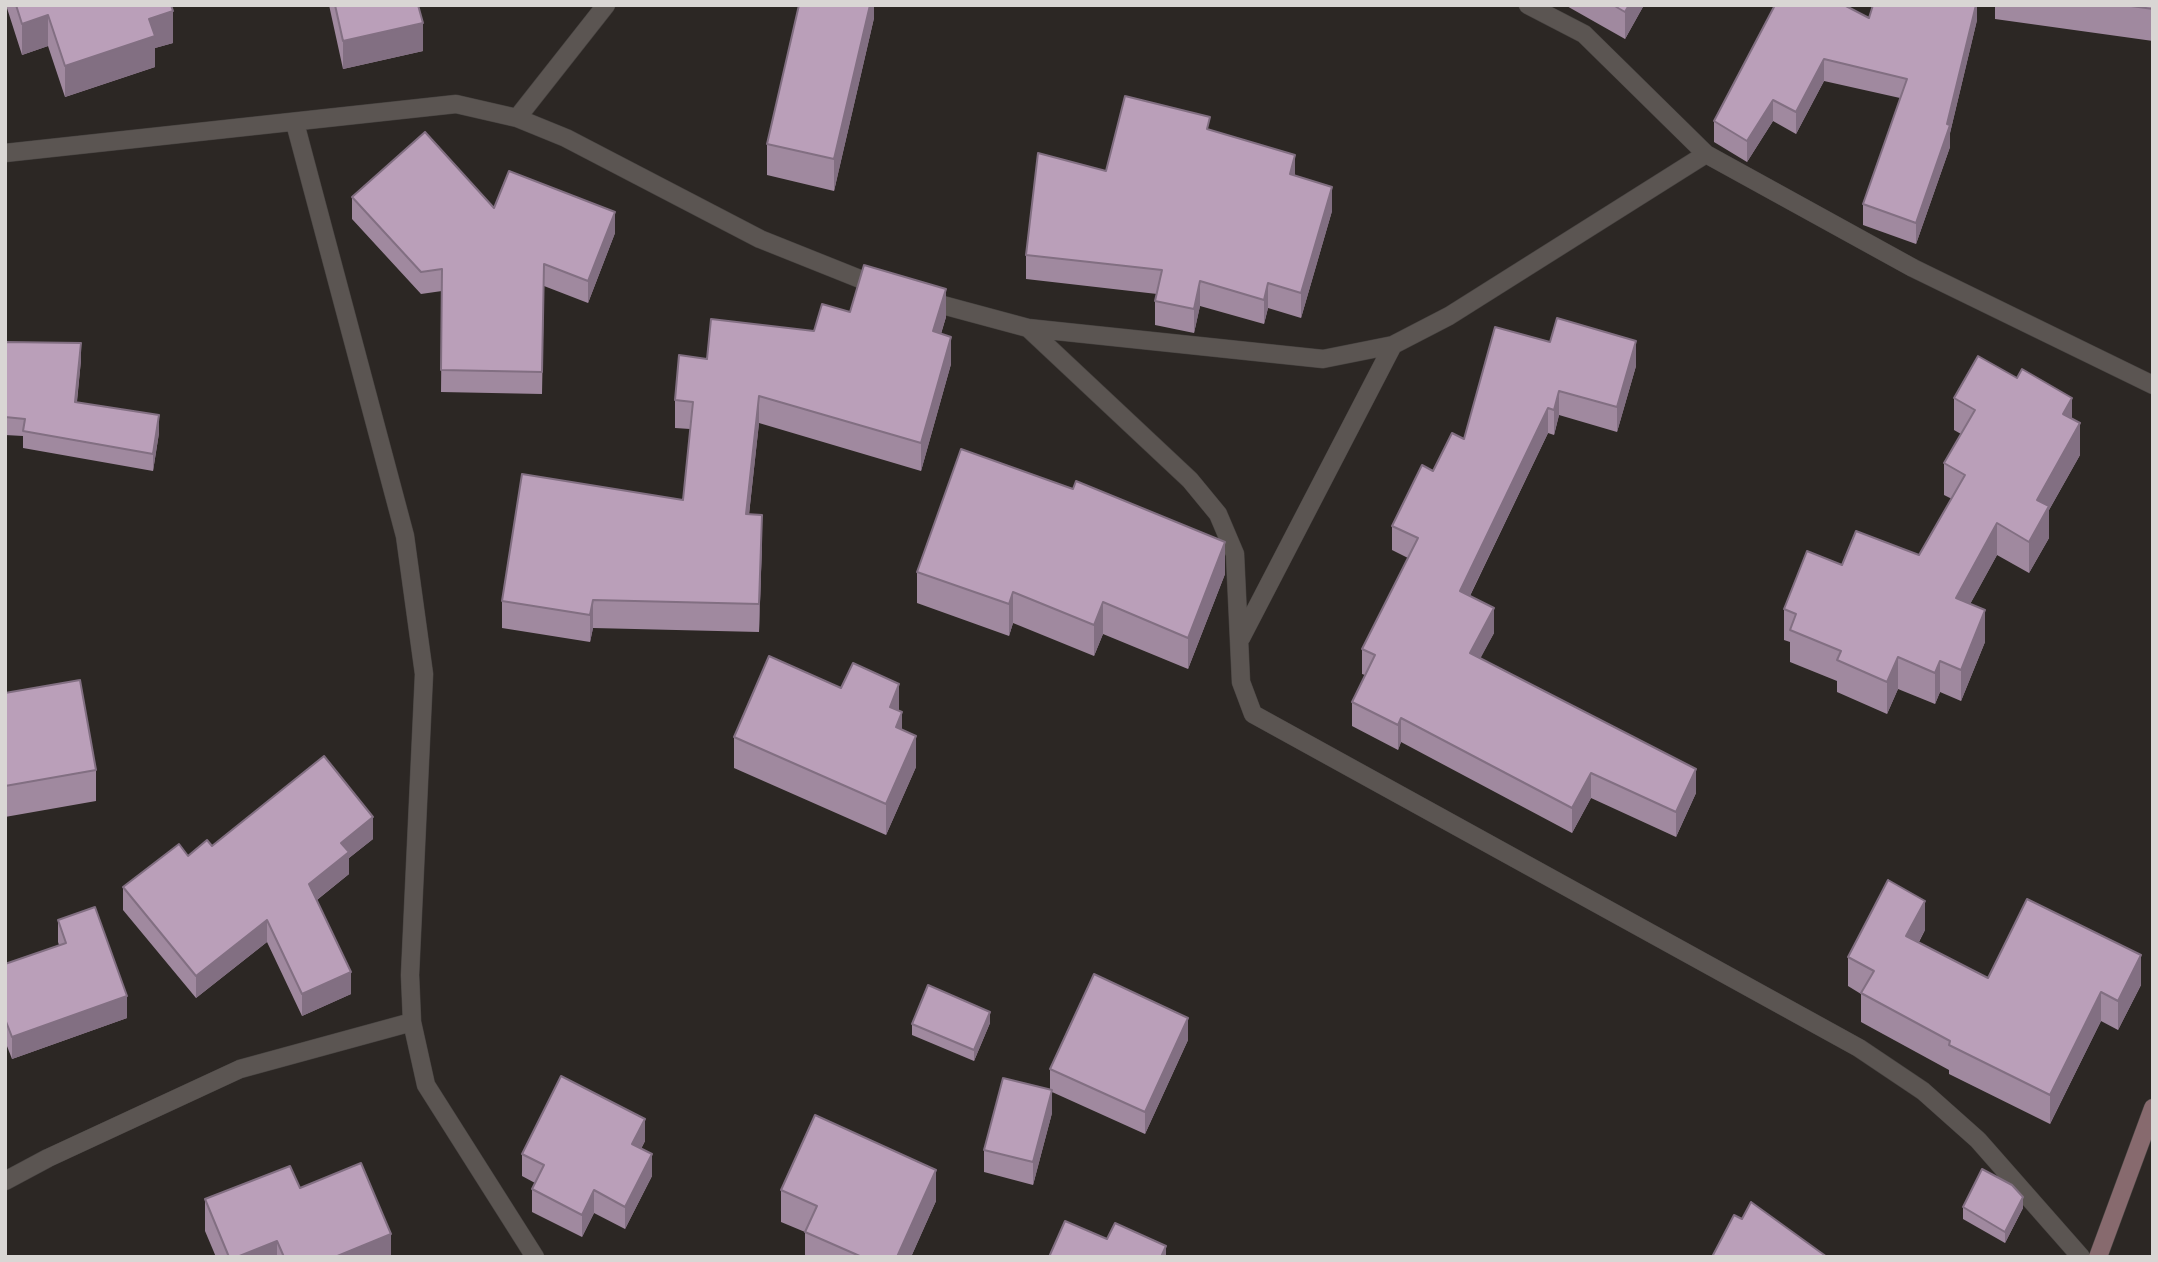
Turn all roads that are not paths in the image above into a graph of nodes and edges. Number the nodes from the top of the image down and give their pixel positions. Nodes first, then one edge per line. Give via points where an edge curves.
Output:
1 (606, 5) edge
2 (1528, 5) edge
3 (517, 118) junction
4 (295, 123) junction
5 (5, 153) edge
6 (1706, 155) junction
7 (1028, 328) junction
8 (1393, 345) junction
9 (2153, 385) edge
10 (1241, 638) junction
11 (412, 1022) junction
12 (2153, 1108) edge
13 (5, 1181) edge
14 (535, 1257) edge
15 (2081, 1257) edge
16 (2098, 1257) edge

1 - 3 street
2 - 6 street via 1584,34
3 - 4 street via 456,104
3 - 7 street via 566,138 760,239 903,294
4 - 5 street
4 - 11 street via 405,536 424,674 410,975
6 - 8 street via 1449,316
6 - 9 street via 1913,268
7 - 8 street via 1323,359
7 - 10 street via 1190,480 1218,514 1235,554
8 - 10 street
10 - 15 street via 1241,682 1253,714 1859,1048 1902,1076 1978,1140
11 - 13 street via 240,1069
11 - 14 street via 426,1085
12 - 16 street

